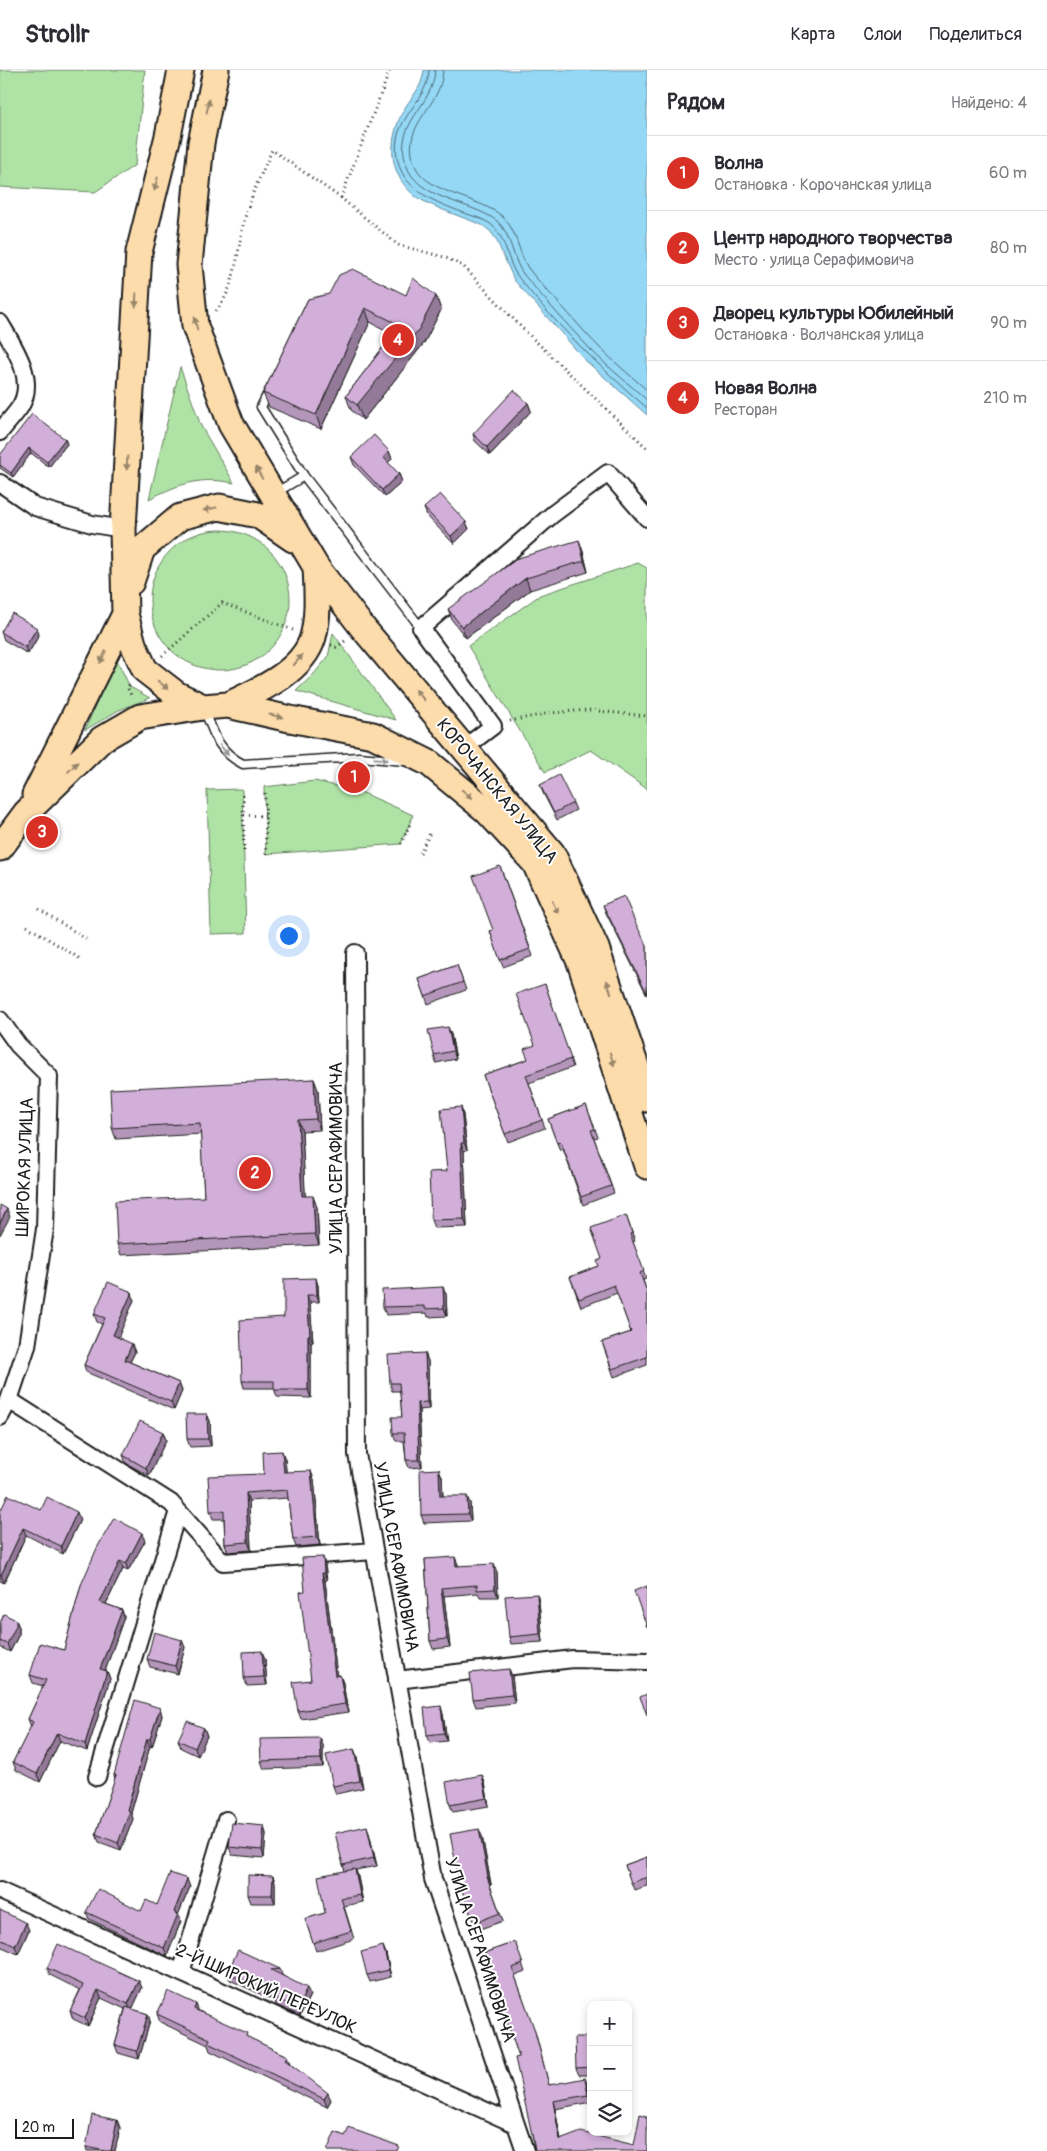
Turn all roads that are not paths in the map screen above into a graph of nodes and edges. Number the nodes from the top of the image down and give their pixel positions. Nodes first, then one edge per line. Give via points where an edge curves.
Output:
1 (181, 70) edge
2 (216, 70) edge
3 (0, 324) edge
4 (274, 382) edge
5 (0, 432) edge
6 (304, 476) junction
7 (0, 483) edge
8 (272, 495) junction
9 (180, 516) junction
10 (647, 518) edge
11 (124, 529) junction
12 (301, 545) junction
13 (316, 567) junction
14 (125, 605) junction
15 (421, 628) junction
16 (228, 705) junction
17 (203, 707) junction
18 (464, 748) junction
19 (430, 763) junction
20 (26, 813) junction
21 (0, 848) edge
22 (355, 953) dead end
23 (0, 1020) edge
24 (647, 1099) edge
25 (647, 1166) edge
26 (9, 1400) junction
27 (0, 1417) edge
28 (178, 1511) junction
29 (374, 1551) junction
30 (647, 1661) edge
31 (397, 1680) junction
32 (97, 1777) dead end
33 (226, 1820) dead end
34 (0, 1891) edge
35 (181, 1973) junction
36 (516, 2124) junction
37 (525, 2151) edge

1 -> 11 main road via 139,252
8 -> 2 main road, КОРОЧАНСКАЯ УЛИЦА via 231,424 196,326 189,265 201,143
3 - 5 street via 16,350 26,381 21,406
4 - 6 lane via 261,407
6 - 8 lane
6 - 15 lane
7 - 11 street via 35,507 92,524
8 - 12 main road, КОРОЧАНСКАЯ УЛИЦА
9 - 11 main road
12 -> 9 main road via 258,515 219,507
9 - 14 main road via 142,548
10 - 15 street via 608,473 553,514
11 - 14 main road
12 - 13 main road, КОРОЧАНСКАЯ УЛИЦА
16 -> 13 main road via 273,684 299,662 298,632 317,602
18 -> 13 main road, КОРОЧАНСКАЯ УЛИЦА
14 -> 17 main road via 133,644 154,663 176,694
14 -> 20 main road
15 - 18 street via 492,726
16 - 17 main road
16 -> 19 main road, КОРОЧАНСКАЯ УЛИЦА via 373,735
17 -> 19 lane via 216,740 230,758 243,764 359,757
20 -> 17 main road via 102,739 140,718
24 -> 18 main road, КОРОЧАНСКАЯ УЛИЦА via 596,948 552,853
19 -> 25 main road, КОРОЧАНСКАЯ УЛИЦА via 486,810 535,863 580,962
20 - 21 main road
22 - 29 street, УЛИЦА СЕРАФИМОВИЧА via 357,1454
23 - 26 street, ШИРОКАЯ УЛИЦА via 18,1045 49,1076 45,1230 27,1346
26 - 27 street, ШИРОКАЯ УЛИЦА
26 - 28 street via 171,1503
28 - 29 street via 223,1562
28 - 32 street
29 - 31 street, УЛИЦА СЕРАФИМОВИЧА
30 - 31 street via 573,1658
31 - 36 street, УЛИЦА СЕРАФИМОВИЧА via 433,1879
33 - 35 street
34 - 35 street, 2-Й ШИРОКИЙ ПЕРЕУЛОК
35 - 36 street, 2-Й ШИРОКИЙ ПЕРЕУЛОК
36 - 37 street, УЛИЦА СЕРАФИМОВИЧА

